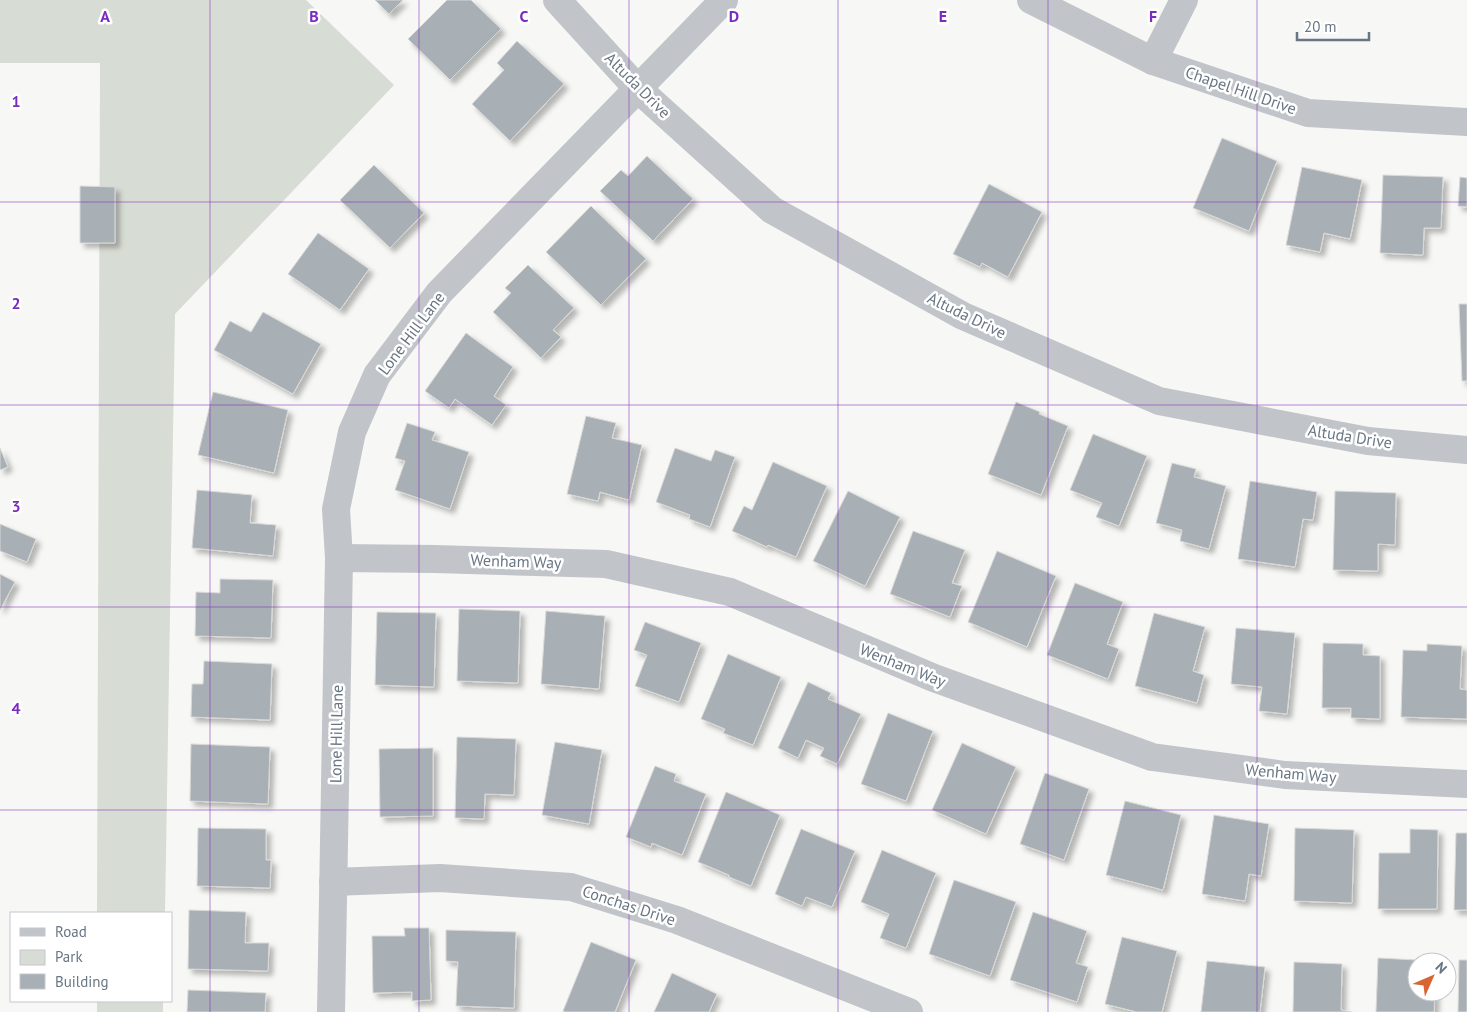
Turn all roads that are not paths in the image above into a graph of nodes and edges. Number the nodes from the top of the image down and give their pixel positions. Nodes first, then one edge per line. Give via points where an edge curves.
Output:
1 (557, 0) edge
2 (724, 0) edge
3 (1031, 0) edge
4 (1184, 0) edge
5 (1153, 61) junction
6 (638, 89) junction
7 (1467, 122) edge
8 (1467, 450) edge
9 (339, 558) junction
10 (1467, 784) edge
11 (333, 882) junction
12 (869, 1005) edge
13 (331, 1012) edge
14 (909, 1012) edge

1 - 6 street, Altuda Drive
2 - 6 street, Lone Hill Lane
3 - 5 street, Chapel Hill Drive
4 - 5 street
5 - 7 street, Chapel Hill Drive via 1308,113
6 - 8 street, Altuda Drive via 772,210 963,316 1150,398 1368,440
6 - 9 street, Lone Hill Lane via 439,293 377,375 352,432 336,509
9 - 10 street, Wenham Way via 606,564 730,592 934,678 1152,757 1285,775
9 - 11 street, Lone Hill Lane
11 - 12 street, Conchas Drive via 440,878 571,887 677,920
11 - 13 street, Lone Hill Lane
12 - 14 street, Conchas Drive

